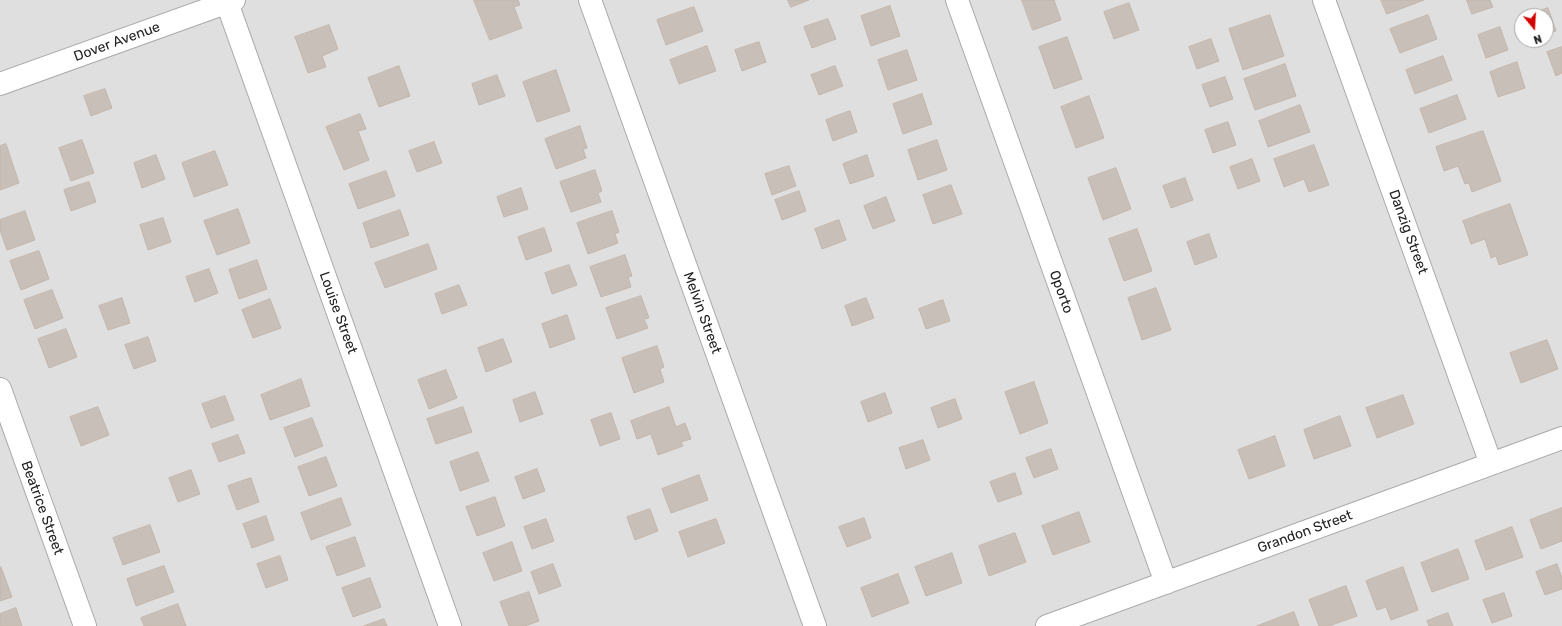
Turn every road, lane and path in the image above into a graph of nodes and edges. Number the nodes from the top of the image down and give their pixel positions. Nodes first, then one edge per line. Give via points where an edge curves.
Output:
1 (590, 0) edge
2 (957, 0) edge
3 (1324, 0) edge
4 (229, 1) edge
5 (0, 84) edge
6 (0, 389) edge
7 (1562, 438) edge
8 (1491, 464) junction
9 (1166, 583) junction
10 (85, 626) edge
11 (450, 626) edge
12 (815, 626) edge
13 (1047, 626) edge

1 - 12 street, Melvin Street
2 - 9 street, Oporto
3 - 8 street, Danzig Street
4 - 5 street, Dover Avenue
4 - 11 street, Louise Street
6 - 10 street, Beatrice Street
7 - 8 street, Grandon Street
8 - 9 street, Grandon Street
9 - 13 street, Grandon Street

